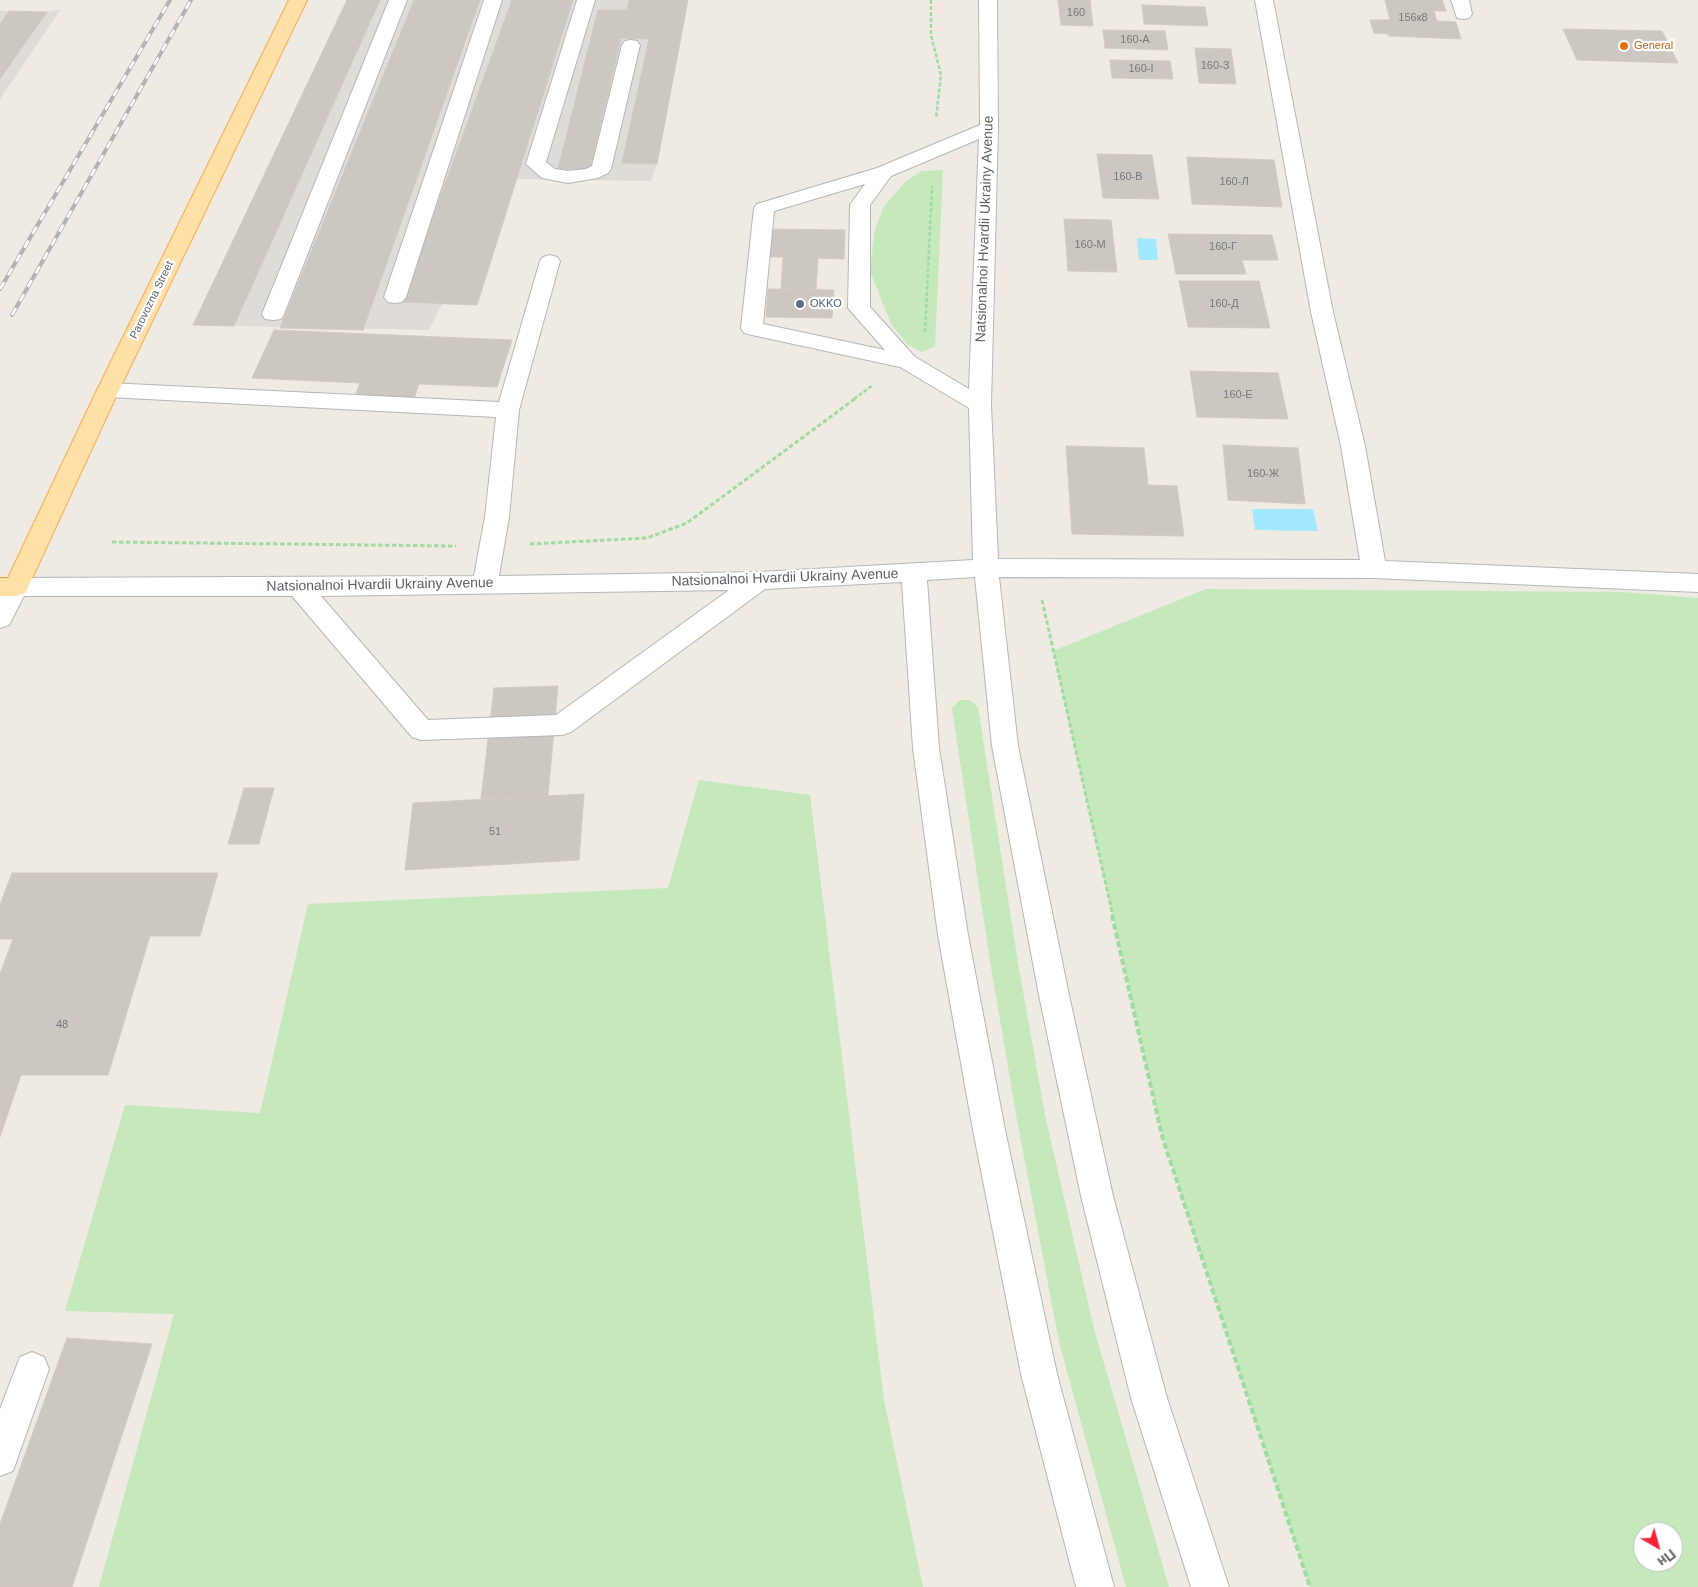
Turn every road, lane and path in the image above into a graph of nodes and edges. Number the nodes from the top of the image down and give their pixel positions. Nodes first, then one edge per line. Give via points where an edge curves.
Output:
1 (298, 0) edge
2 (398, 0) edge
3 (494, 0) edge
4 (586, 0) edge
5 (931, 0) edge
6 (988, 0) edge
7 (1264, 0) edge
8 (631, 45) dead end
9 (989, 128) junction
10 (933, 152) junction
11 (884, 172) junction
12 (550, 261) dead end
13 (395, 297) dead end
14 (273, 314) dead end
15 (907, 362) junction
16 (108, 390) junction
17 (980, 405) junction
18 (508, 410) junction
19 (112, 542) dead end
20 (493, 546) junction
21 (986, 568) junction
22 (1035, 568) junction
23 (1374, 569) junction
24 (914, 574) junction
25 (759, 581) junction
26 (485, 583) junction
27 (1698, 583) edge
28 (8, 587) edge
29 (299, 587) junction
30 (0, 619) edge
31 (32, 1370) dead end
32 (0, 1458) edge
33 (1095, 1587) edge
34 (1210, 1587) edge
35 (1310, 1587) edge

1 - 16 main road, Parovozna Street
2 - 14 street
3 - 13 street
4 - 8 street via 536,164 549,174 568,177 591,174 600,169
5 - 10 path via 931,35 941,75
6 - 9 street, Natsionalnoi Hvardii Ukrainy Avenue
7 - 23 street via 1322,312 1353,446
9 - 10 street
9 - 17 street, Natsionalnoi Hvardii Ukrainy Avenue
10 - 11 street
10 - 15 path via 926,331
11 - 15 street via 860,205 859,308
11 - 15 street via 764,208 752,328
12 - 18 street
15 - 17 street
15 - 20 path via 687,523 647,538
16 - 18 street
16 - 28 main road, Parovozna Street
17 - 21 street, Natsionalnoi Hvardii Ukrainy Avenue
18 - 20 street
19 - 20 path
20 - 26 street
21 - 22 street
21 - 24 street, Natsionalnoi Hvardii Ukrainy Avenue
21 - 34 street via 1005,746 1095,1187 1149,1398
22 - 23 street
22 - 35 path via 1162,1136
23 - 27 street
24 - 25 street, Natsionalnoi Hvardii Ukrainy Avenue
24 - 33 street via 926,739 953,935 989,1130 1040,1374
25 - 26 street, Natsionalnoi Hvardii Ukrainy Avenue
25 - 29 street via 562,725 422,730
26 - 29 street, Natsionalnoi Hvardii Ukrainy Avenue
28 - 29 street, Natsionalnoi Hvardii Ukrainy Avenue
28 - 30 street
31 - 32 street

